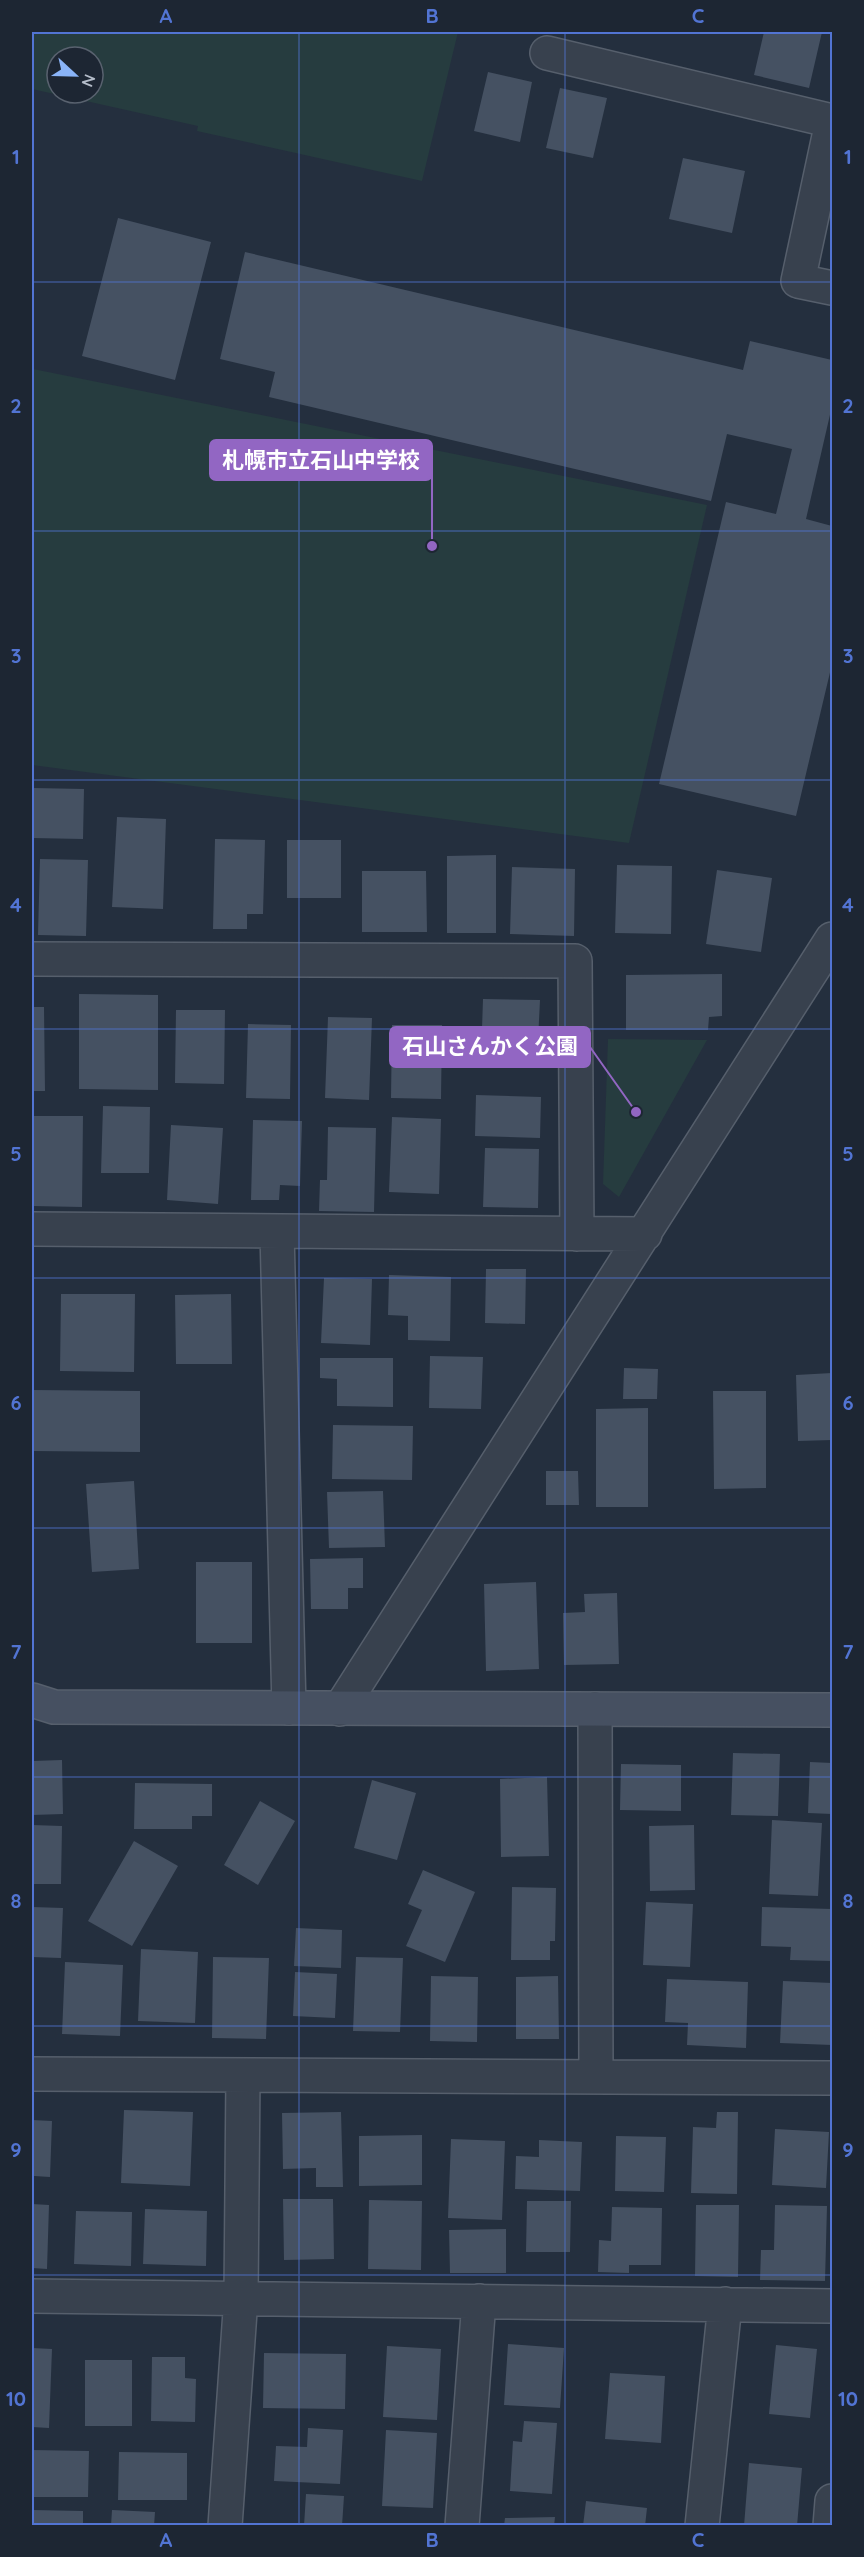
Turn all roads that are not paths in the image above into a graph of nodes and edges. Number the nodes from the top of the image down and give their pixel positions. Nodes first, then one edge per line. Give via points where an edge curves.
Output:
1 (547, 53) dead end
2 (832, 122) edge
3 (832, 288) edge
4 (832, 939) edge
5 (32, 959) edge
6 (32, 1229) edge
7 (277, 1232) junction
8 (577, 1234) junction
9 (645, 1234) junction
10 (32, 1700) edge
11 (289, 1708) junction
12 (340, 1709) junction
13 (595, 1709) junction
14 (832, 1710) edge
15 (32, 2074) edge
16 (243, 2075) junction
17 (596, 2077) junction
18 (832, 2078) edge
19 (32, 2296) edge
20 (241, 2297) junction
21 (479, 2301) junction
22 (725, 2304) junction
23 (832, 2306) edge
24 (832, 2501) edge
25 (225, 2526) edge
26 (462, 2526) edge
27 (702, 2526) edge
28 (830, 2526) edge

1 - 2 street
2 - 3 street via 798,281
4 - 9 street
5 - 8 street via 575,961
6 - 7 street
7 - 8 street
7 - 11 street
8 - 9 street
9 - 12 street
10 - 11 street via 54,1707
11 - 12 street
12 - 13 street
13 - 14 street
13 - 17 street
15 - 16 street
16 - 17 street
16 - 20 street
17 - 18 street
19 - 20 street
20 - 21 street
20 - 25 street
21 - 22 street
21 - 26 street
22 - 23 street
22 - 27 street
24 - 28 street

